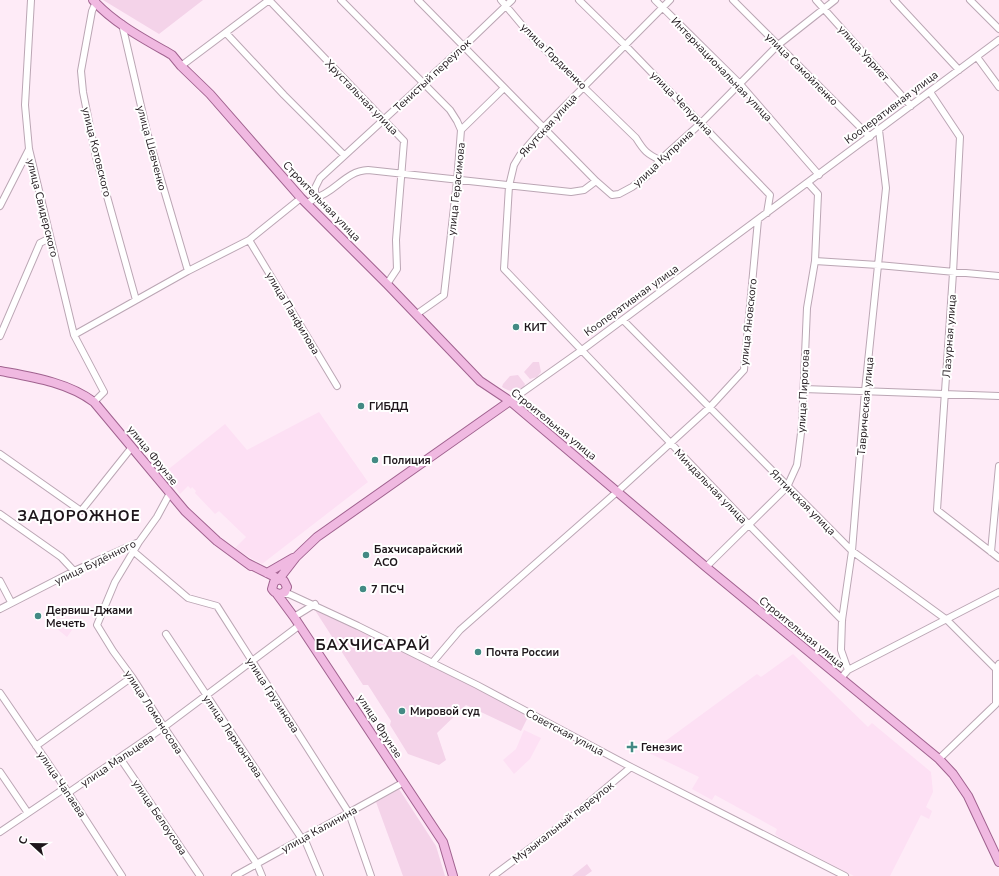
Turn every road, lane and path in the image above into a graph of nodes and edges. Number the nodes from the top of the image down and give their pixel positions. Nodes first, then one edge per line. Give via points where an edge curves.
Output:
1 (31, 0) edge
2 (269, 0) edge
3 (341, 0) edge
4 (418, 0) edge
5 (501, 0) edge
6 (512, 0) edge
7 (579, 0) edge
8 (655, 0) edge
9 (670, 0) edge
10 (734, 0) edge
11 (816, 0) edge
12 (835, 0) edge
13 (894, 0) edge
14 (970, 0) edge
15 (94, 1) edge
16 (506, 5) junction
17 (663, 7) junction
18 (824, 8) junction
19 (122, 24) junction
20 (999, 29) edge
21 (226, 33) junction
22 (999, 40) edge
23 (625, 45) junction
24 (778, 45) junction
25 (463, 47) junction
26 (977, 57) junction
27 (181, 66) junction
28 (960, 70) junction
29 (423, 83) junction
30 (740, 84) junction
31 (584, 86) junction
32 (999, 87) edge
33 (504, 88) junction
34 (930, 92) junction
35 (912, 106) junction
36 (383, 120) junction
37 (701, 123) junction
38 (544, 127) junction
39 (461, 130) junction
40 (879, 130) junction
41 (870, 137) junction
42 (29, 149) junction
43 (344, 155) junction
44 (660, 160) junction
45 (20, 168) junction
46 (34, 168) junction
47 (402, 173) junction
48 (819, 175) junction
49 (457, 180) junction
50 (596, 181) junction
51 (808, 183) junction
52 (509, 186) junction
53 (308, 200) junction
54 (0, 206) edge
55 (767, 214) junction
56 (758, 220) junction
57 (50, 238) junction
58 (249, 240) junction
59 (814, 261) junction
60 (878, 265) junction
61 (188, 271) junction
62 (953, 273) junction
63 (999, 276) edge
64 (387, 284) junction
65 (136, 300) junction
66 (417, 314) junction
67 (623, 320) junction
68 (74, 335) junction
69 (0, 336) edge
70 (582, 350) junction
71 (0, 371) edge
72 (337, 386) dead end
73 (804, 389) junction
74 (866, 391) junction
75 (946, 393) junction
76 (999, 396) edge
77 (510, 401) junction
78 (94, 402) junction
79 (710, 407) junction
80 (670, 443) junction
81 (132, 447) junction
82 (0, 454) edge
83 (999, 466) edge
84 (787, 487) junction
85 (618, 491) junction
86 (170, 493) junction
87 (0, 514) edge
88 (749, 525) junction
89 (139, 542) junction
90 (133, 551) junction
91 (852, 551) junction
92 (991, 552) junction
93 (296, 557) junction
94 (999, 558) edge
95 (247, 563) junction
96 (706, 567) junction
97 (74, 571) junction
98 (267, 573) junction
99 (0, 582) edge
100 (281, 588) junction
101 (999, 592) edge
102 (11, 602) junction
103 (314, 604) junction
104 (0, 609) edge
105 (294, 617) junction
106 (842, 620) junction
107 (947, 620) junction
108 (300, 624) junction
109 (166, 634) dead end
110 (251, 661) junction
111 (434, 661) junction
112 (998, 666) edge
113 (848, 670) junction
114 (132, 677) junction
115 (841, 678) junction
116 (0, 693) edge
117 (206, 695) junction
118 (164, 727) junction
119 (36, 746) junction
120 (120, 758) junction
121 (939, 759) junction
122 (631, 767) junction
123 (0, 772) edge
124 (404, 782) junction
125 (67, 790) junction
126 (28, 813) junction
127 (350, 813) junction
128 (0, 832) edge
129 (303, 838) junction
130 (999, 862) edge
131 (257, 864) junction
132 (122, 876) edge
133 (200, 876) edge
134 (235, 876) edge
135 (262, 876) edge
136 (320, 876) edge
137 (371, 876) edge
138 (453, 876) edge
139 (493, 876) edge
140 (846, 876) edge

1 - 42 street, улица Свидерского via 25,104
2 - 21 street
2 - 36 street, Хрустальная улица
3 - 29 street, улица Герасимова
4 - 25 street, улица Куприна
5 - 16 street, улица Гордиенко
6 - 16 street, Тенистый переулок
7 - 23 street, улица Чепурина
8 - 17 street, Интернациональная улица
9 - 17 street, Якутская улица
10 - 24 street, улица Самойленко
11 - 18 street, улица Урриет
12 - 18 street, улица Куприна
13 - 28 street
14 - 20 street
15 - 19 main road, Строительная улица via 109,16
15 - 65 street, улица Котовского via 81,74 96,157
16 - 25 street, Тенистый переулок
16 - 31 street, улица Гордиенко via 532,37
17 - 23 street, Якутская улица
17 - 30 street, Интернациональная улица
18 - 24 street, улица Куприна
18 - 35 street, улица Урриет
19 - 27 main road, Строительная улица via 172,55
19 - 61 street, улица Шевченко via 147,132
21 - 27 street
21 - 43 street
22 - 26 street, Кооперативная улица
23 - 31 street, Якутская улица
23 - 37 street, улица Чепурина
24 - 30 street, улица Куприна
24 - 41 street, улица Самойленко
25 - 29 street, Тенистый переулок
25 - 33 street, улица Куприна
26 - 28 street, Кооперативная улица
26 - 32 street
27 - 53 main road, Строительная улица
28 - 34 street, Кооперативная улица
29 - 36 street, Тенистый переулок
29 - 39 street, улица Герасимова via 450,110
30 - 37 street, улица Куприна
30 - 48 street, Интернациональная улица
31 - 38 street, Якутская улица
31 - 44 street, улица Гордиенко via 636,138 644,151
33 - 38 street, улица Куприна
33 - 39 street
34 - 35 street, Кооперативная улица
34 - 62 street, Лазурная улица via 960,137
35 - 40 street, Кооперативная улица
36 - 43 street, Тенистый переулок
36 - 47 street, Хрустальная улица via 404,141
37 - 44 street, улица Куприна
37 - 55 street, улица Чепурина via 770,195
38 - 50 street, улица Куприна
38 - 52 street, Якутская улица via 517,160
39 - 49 street, улица Герасимова
40 - 41 street, Кооперативная улица
40 - 60 street, Таврическая улица via 886,188
41 - 48 street, Кооперативная улица
42 - 45 street
42 - 46 street, улица Свидерского
43 - 53 street, Тенистый переулок via 320,178
44 - 50 street, улица Куприна via 647,176 619,194 612,195
45 - 46 street via 26,165
45 - 54 street
46 - 57 street, улица Свидерского
47 - 49 street
47 - 53 street via 368,170 356,172 322,196
47 - 64 street, Хрустальная улица via 396,240 397,269
48 - 51 street, Кооперативная улица
49 - 52 street
49 - 66 street, улица Герасимова via 444,295
50 - 52 street via 579,191
51 - 55 street, Кооперативная улица
51 - 59 street, улица Пирогова via 818,194
52 - 70 street, Якутская улица via 504,270
53 - 58 street
53 - 64 main road, Строительная улица
55 - 56 street, Кооперативная улица
56 - 67 street, Кооперативная улица
56 - 79 street, улица Яновского via 744,370
57 - 68 street, улица Свидерского
57 - 69 street via 40,243
58 - 61 street
58 - 72 street, улица Панфилова
59 - 60 street
59 - 73 street, улица Пирогова via 807,308
60 - 62 street
60 - 74 street, Таврическая улица
61 - 65 street
62 - 63 street
62 - 75 street, Лазурная улица
64 - 66 main road, Строительная улица
65 - 68 street
66 - 77 main road, Строительная улица via 480,381
67 - 70 street, Кооперативная улица
67 - 79 street, Ялтинская улица
68 - 78 street, улица Свидерского via 104,392
70 - 77 street, Кооперативная улица
70 - 80 street, Миндальная улица
71 - 78 main road, улица Фрунзе via 42,379 72,389
73 - 74 street
73 - 84 street, улица Пирогова via 797,465
74 - 75 street
74 - 91 street, Таврическая улица
75 - 76 street
75 - 92 street, Лазурная улица via 937,510
77 - 85 main road, Строительная улица
77 - 93 main road, Кооперативная улица via 317,537
78 - 81 main road, улица Фрунзе
79 - 80 street, улица Яновского
79 - 84 street, Ялтинская улица
80 - 85 street, улица Яновского
80 - 88 street, Миндальная улица
81 - 82 street via 81,511
81 - 86 main road, улица Фрунзе
83 - 92 street
84 - 88 street, улица Пирогова
84 - 91 street, Ялтинская улица
85 - 96 main road, Строительная улица
85 - 111 street, улица Яновского via 460,630
86 - 89 street, улица Будённого
86 - 95 main road, улица Фрунзе via 199,526
87 - 97 street via 61,556
88 - 96 street, улица Пирогова
88 - 106 street, Миндальная улица
89 - 90 street, улица Ломоносова
89 - 97 street, улица Будённого
90 - 110 street, улица Грузинова via 188,598 217,606
90 - 114 street, улица Ломоносова via 115,582 97,625
91 - 106 street, Таврическая улица
91 - 107 street, Ялтинская улица
92 - 94 street, Лазурная улица
93 - 98 main road
93 - 100 main road, Кооперативная улица
95 - 98 main road
95 - 100 main road, улица Фрунзе
96 - 115 main road, Строительная улица
97 - 102 street, улица Будённого
98 - 100 main road
99 - 102 street
100 - 103 street via 288,594
100 - 105 main road, улица Фрунзе
101 - 107 street
102 - 104 street, улица Будённого
103 - 105 street
103 - 111 street
105 - 108 main road, улица Фрунзе
106 - 113 street, Таврическая улица via 841,650
107 - 112 street, Ялтинская улица
107 - 113 street
108 - 110 street, улица Мальцева
108 - 124 main road, улица Фрунзе
109 - 117 street, улица Лермонтова
110 - 117 street, улица Мальцева
110 - 127 street, улица Грузинова
111 - 122 street, Советская улица
112 - 121 street via 996,704
113 - 115 street
114 - 118 street, улица Ломоносова
114 - 119 street
115 - 121 main road, Строительная улица
116 - 119 street, улица Чапаева
117 - 118 street, улица Мальцева
117 - 129 street, улица Лермонтова
118 - 120 street, улица Мальцева
118 - 131 street, улица Ломоносова
119 - 125 street, улица Чапаева
120 - 125 street, улица Мальцева
120 - 133 street, улица Белоусова
121 - 130 main road, Строительная улица via 968,796
122 - 139 street, Музыкальный переулок via 568,820
122 - 140 street, Советская улица
123 - 126 street
124 - 127 street, улица Калинина
124 - 138 main road, улица Фрунзе via 443,842
125 - 126 street, улица Мальцева
125 - 132 street, улица Чапаева
126 - 128 street, улица Мальцева
127 - 129 street, улица Калинина
127 - 137 street, улица Грузинова
129 - 131 street, улица Калинина
129 - 136 street, улица Лермонтова
131 - 134 street, улица Калинина
131 - 135 street, улица Ломоносова

